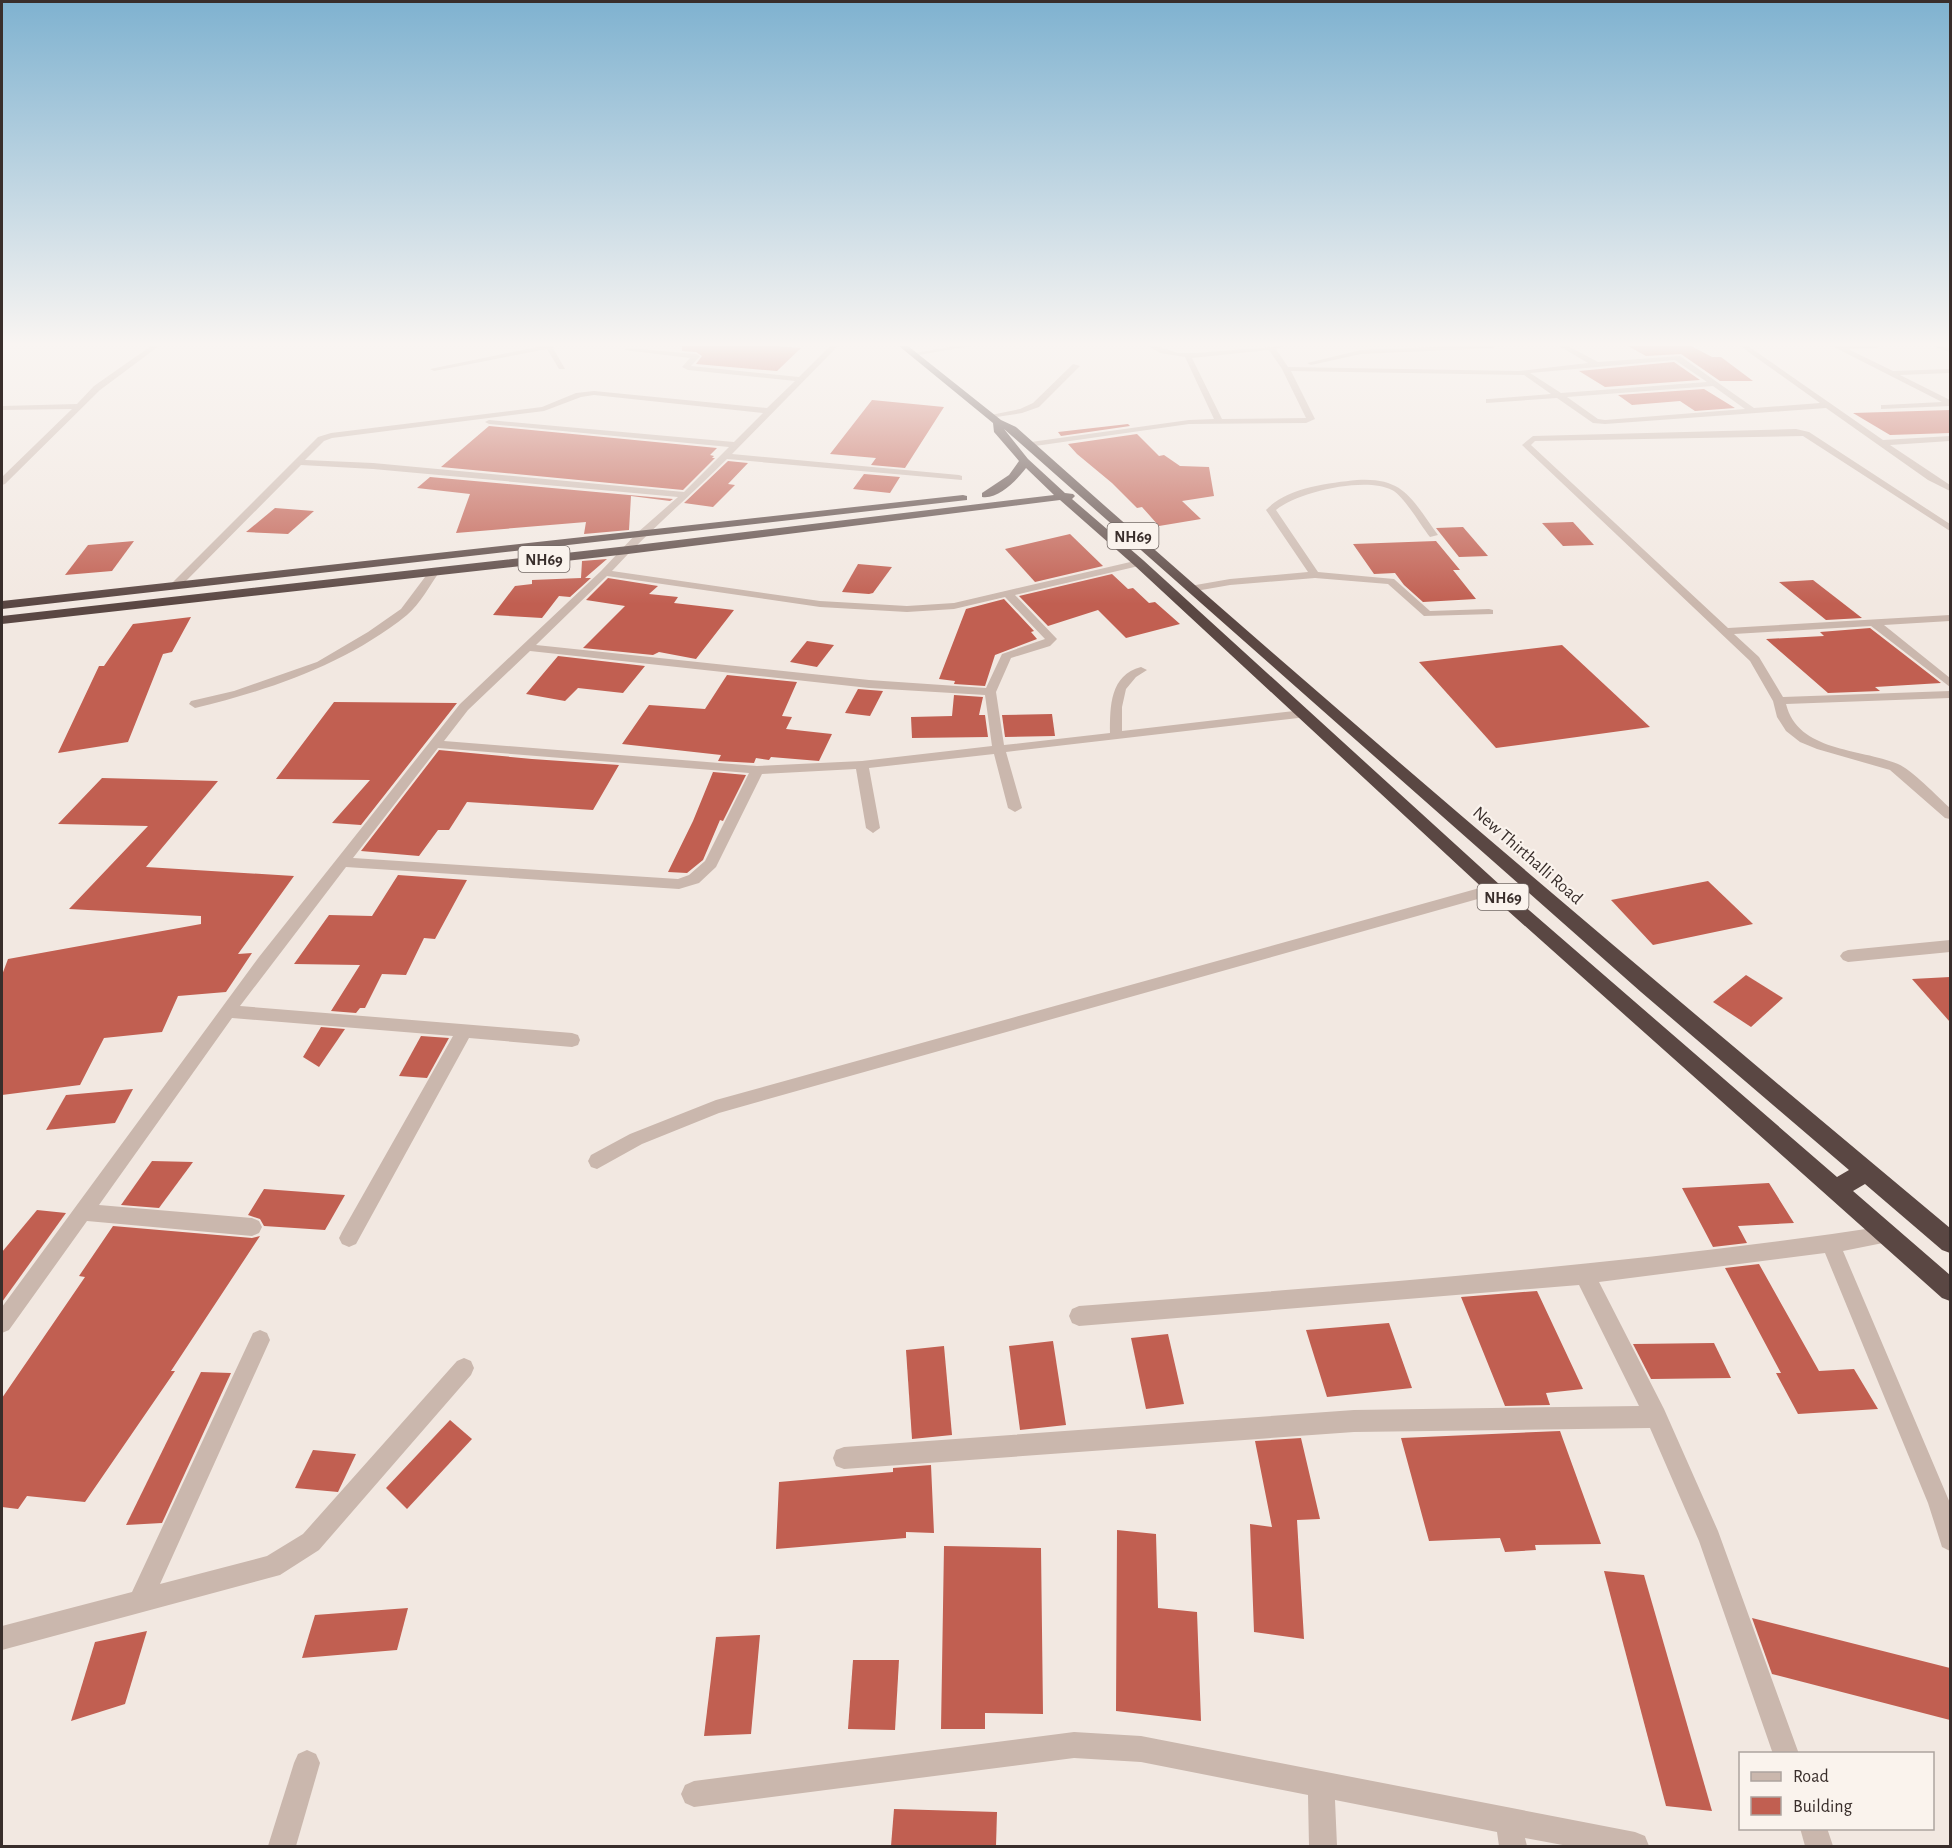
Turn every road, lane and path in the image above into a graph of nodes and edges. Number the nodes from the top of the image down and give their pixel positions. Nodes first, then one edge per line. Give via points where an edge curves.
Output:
1 (52, 432) edge
2 (359, 432) edge
3 (600, 432) edge
4 (748, 432) edge
5 (999, 432) edge
6 (1016, 432) edge
7 (1116, 432) edge
8 (1787, 432) edge
9 (1797, 432) edge
10 (1868, 432) edge
11 (1950, 438) edge
12 (1883, 443) junction
13 (735, 445) junction
14 (1031, 445) junction
15 (724, 456) junction
16 (1024, 460) junction
17 (301, 462) junction
18 (960, 478) dead end
19 (2, 482) edge
20 (1950, 488) edge
21 (1063, 489) junction
22 (686, 495) junction
23 (986, 495) junction
24 (1013, 503) junction
25 (1086, 517) junction
26 (1950, 528) edge
27 (640, 535) junction
28 (1433, 536) dead end
29 (628, 550) junction
30 (1139, 563) junction
31 (435, 571) junction
32 (605, 573) junction
33 (1316, 576) junction
34 (176, 585) junction
35 (1190, 589) junction
36 (1007, 593) junction
37 (2, 605) edge
38 (1489, 612) dead end
39 (1950, 618) edge
40 (2, 620) edge
41 (1872, 621) junction
42 (1725, 632) junction
43 (527, 647) junction
44 (1142, 670) dead end
45 (1950, 683) edge
46 (990, 692) junction
47 (1950, 694) edge
48 (1779, 701) junction
49 (195, 704) dead end
50 (1303, 714) junction
51 (1116, 737) junction
52 (435, 744) junction
53 (999, 750) junction
54 (862, 765) junction
55 (757, 770) junction
56 (1015, 808) dead end
57 (1950, 815) edge
58 (873, 828) dead end
59 (342, 862) junction
60 (1494, 889) junction
61 (1950, 946) edge
62 (1848, 956) dead end
63 (228, 1011) junction
64 (464, 1032) junction
65 (572, 1040) dead end
66 (597, 1161) dead end
67 (1867, 1173) junction
68 (1835, 1189) junction
69 (82, 1212) junction
70 (252, 1227) dead end
71 (1886, 1235) junction
72 (349, 1238) dead end
73 (1950, 1242) edge
74 (1831, 1245) junction
75 (1584, 1274) junction
76 (1950, 1290) edge
77 (1079, 1316) dead end
78 (2, 1323) edge
79 (260, 1340) dead end
80 (464, 1368) dead end
81 (1656, 1417) junction
82 (844, 1458) dead end
83 (1950, 1539) edge
84 (140, 1602) junction
85 (2, 1638) edge
86 (1785, 1752) edge
87 (307, 1763) dead end
88 (1321, 1783) junction
89 (694, 1794) dead end
90 (1814, 1830) edge
91 (1511, 1834) edge
92 (282, 1846) edge
93 (1323, 1846) edge
94 (1634, 1846) edge
95 (1820, 1846) edge

1 - 19 street
2 - 17 street via 321,439
3 - 13 street
4 - 13 street
5 - 16 highway
6 - 14 highway
7 - 14 street
8 - 42 street via 1527,441 1526,445
9 - 26 street via 1806,434
10 - 12 street
11 - 12 street
12 - 20 street
13 - 15 street
14 - 21 highway
15 - 18 street
15 - 22 street
16 - 21 highway
16 - 23 highway via 1012,479
17 - 22 street
17 - 34 street
21 - 23 highway, NH69
21 - 24 highway, NH69
21 - 25 highway, NH69
21 - 35 highway, New Thirthalli Road / NH69 via 1085,493
22 - 27 street
23 - 27 highway, NH69
24 - 25 highway
24 - 29 highway, NH69
25 - 30 highway, NH69
27 - 29 street
27 - 34 highway, NH69
28 - 33 street via 1398,489 1380,483 1330,487 1275,505 1271,510
29 - 31 highway, NH69
29 - 32 street
30 - 36 street
30 - 50 highway, NH69
31 - 40 highway, NH69
31 - 49 street via 405,611 321,664 238,694
32 - 36 street via 820,604 907,609 954,606
32 - 43 street
33 - 35 street
33 - 38 street via 1390,581 1428,614
34 - 37 highway, NH69
35 - 67 highway, New Thirthalli Road / NH69
36 - 46 street via 1051,639 1006,656
39 - 41 street
41 - 42 street
41 - 45 street
42 - 48 street via 1755,659
43 - 46 street via 869,684
43 - 52 street via 464,707
44 - 51 street via 1131,674 1120,686
46 - 53 street
47 - 48 street
48 - 57 street via 1787,723 1803,739 1895,767
50 - 51 street
50 - 60 highway, NH69
51 - 53 street
52 - 55 street
52 - 59 street
53 - 54 street
53 - 56 street
54 - 55 street
54 - 58 street
55 - 59 street via 711,864 694,879 679,884
59 - 63 street
60 - 66 street via 716,1107 636,1139
60 - 68 highway, NH69
61 - 62 street
63 - 64 street
63 - 69 street
64 - 65 street
64 - 72 street
67 - 68 highway
67 - 73 highway, New Thirthalli Road / NH69
68 - 71 highway, NH69
69 - 70 street
69 - 78 street
71 - 74 street
71 - 76 highway, NH69
74 - 75 street
74 - 83 street via 1939,1503
75 - 77 street
75 - 81 street
79 - 84 street
80 - 84 street via 311,1542 272,1567
81 - 82 street via 1354,1421
81 - 86 street via 1710,1539
84 - 85 street
87 - 92 street
88 - 89 street via 1141,1749 1074,1745
88 - 91 street
88 - 93 street
90 - 95 street
91 - 94 street

